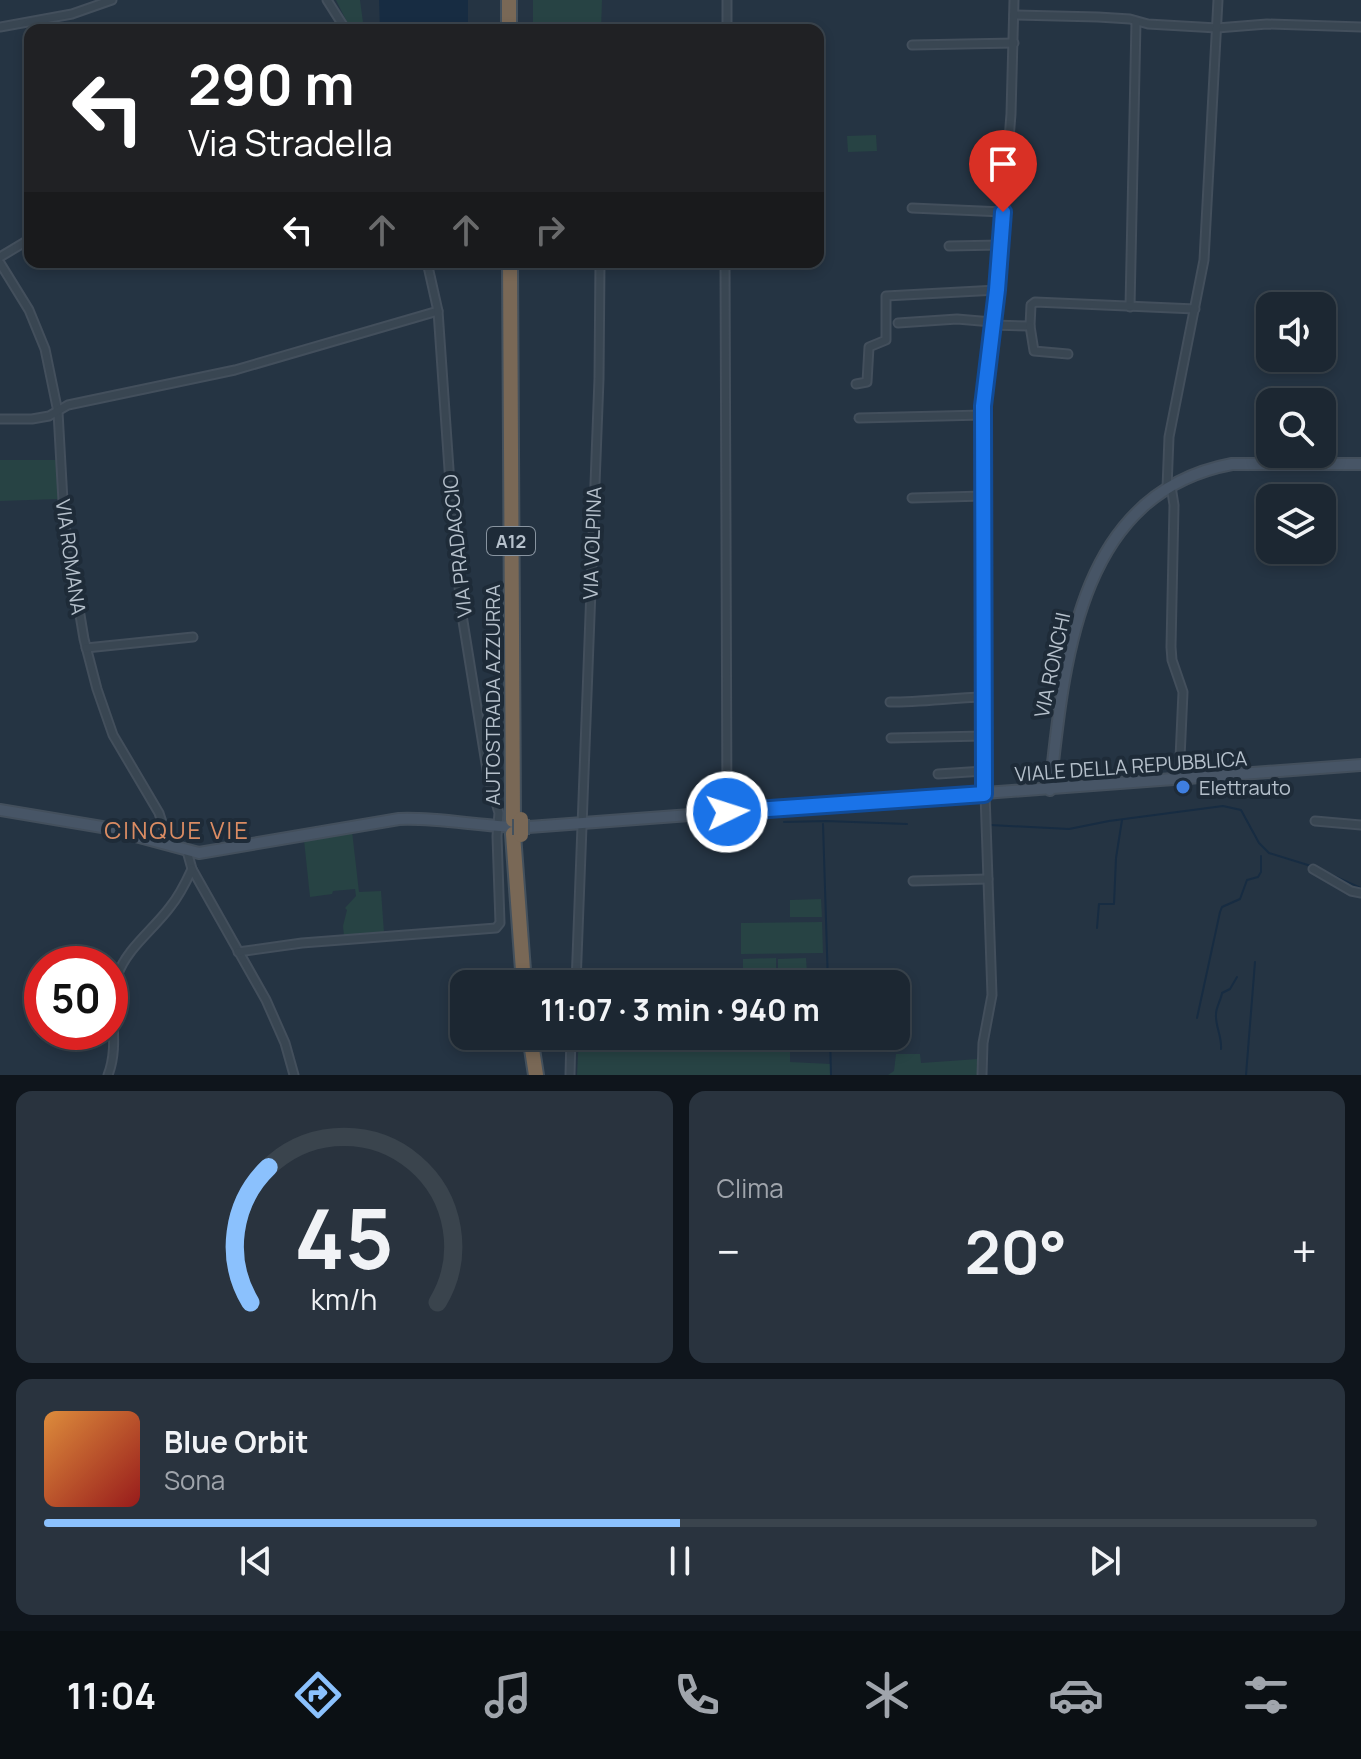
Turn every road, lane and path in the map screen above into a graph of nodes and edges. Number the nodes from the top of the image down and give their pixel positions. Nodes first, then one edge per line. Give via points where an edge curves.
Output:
1 (112, 0) edge
2 (327, 0) edge
3 (509, 0) edge
4 (518, 0) edge
5 (727, 0) edge
6 (1014, 0) edge
7 (1218, 0) edge
8 (1014, 15) junction
9 (1136, 22) junction
10 (342, 24) edge
11 (509, 24) edge
12 (519, 24) edge
13 (727, 24) edge
14 (0, 27) edge
15 (1361, 27) edge
16 (1217, 28) junction
17 (1014, 43) junction
18 (912, 45) dead end
19 (912, 208) dead end
20 (1003, 212) junction
21 (24, 243) edge
22 (1000, 245) junction
23 (949, 246) dead end
24 (0, 257) edge
25 (0, 263) edge
26 (428, 268) edge
27 (510, 268) edge
28 (519, 268) edge
29 (600, 268) edge
30 (725, 268) edge
31 (997, 290) junction
32 (1130, 307) junction
33 (1195, 309) junction
34 (438, 311) junction
35 (898, 323) dead end
36 (992, 324) junction
37 (1030, 326) junction
38 (1068, 354) dead end
39 (856, 384) dead end
40 (58, 412) junction
41 (983, 415) junction
42 (859, 418) dead end
43 (0, 419) edge
44 (1361, 464) edge
45 (1169, 487) junction
46 (983, 496) junction
47 (912, 498) dead end
48 (193, 637) dead end
49 (86, 648) junction
50 (983, 697) junction
51 (890, 702) dead end
52 (891, 738) dead end
53 (983, 738) junction
54 (944, 746) dead end
55 (1361, 765) edge
56 (984, 771) junction
57 (938, 774) dead end
58 (1179, 780) junction
59 (1050, 790) junction
60 (984, 794) junction
61 (0, 810) edge
62 (727, 812) junction
63 (1315, 821) dead end
64 (583, 823) junction
65 (1361, 825) edge
66 (517, 827) junction
67 (498, 828) junction
68 (169, 844) junction
69 (187, 851) junction
70 (192, 869) junction
71 (1313, 869) dead end
72 (988, 879) junction
73 (913, 881) dead end
74 (1361, 893) edge
75 (238, 952) junction
76 (523, 970) edge
77 (531, 970) edge
78 (577, 970) edge
79 (532, 1050) edge
80 (541, 1050) edge
81 (571, 1050) edge
82 (108, 1075) edge
83 (294, 1075) edge
84 (536, 1075) edge
85 (544, 1075) edge
86 (570, 1075) edge
87 (982, 1075) edge

1 - 14 street via 72,14
2 - 10 street
3 - 11 highway
4 - 12 highway
5 - 13 street
6 - 8 street
7 - 16 street
8 - 9 street
8 - 17 street
9 - 16 street
9 - 32 street
15 - 16 street
16 - 33 street via 1205,249
17 - 18 street
17 - 20 street
19 - 20 street
20 - 22 street
21 - 24 street
22 - 23 street
22 - 31 street
25 - 40 street, VIA ROMANA via 43,341
26 - 34 street, VIA PRADACCIO
27 - 66 highway, AUTOSTRADA AZZURRA / A12
28 - 66 highway, AUTOSTRADA AZZURRA / A12
29 - 64 street, VIA VOLPINA
30 - 62 street
31 - 36 street
31 - 39 street via 886,296 886,340 869,347 867,382
32 - 33 street
32 - 37 street via 1035,302
33 - 45 street via 1169,437
34 - 40 street via 235,370 68,405
34 - 67 street, VIA PRADACCIO via 462,615
35 - 36 street via 957,319
36 - 37 street
36 - 41 street
37 - 38 street via 1034,351
40 - 43 street
40 - 49 street, VIA ROMANA via 64,519
41 - 42 street
41 - 46 street
44 - 45 main road, VIA RONCHI via 1232,464
45 - 58 street via 1174,505 1171,647 1183,692
45 - 59 main road, VIA RONCHI via 1114,536 1085,598 1066,671
46 - 47 street
46 - 50 street
48 - 49 street
49 - 68 street, VIA ROMANA via 113,735 159,813
50 - 51 street
50 - 53 street
52 - 53 street
53 - 54 street via 944,740
53 - 56 street
55 - 58 main road, VIALE DELLA REPUBBLICA
56 - 57 street
56 - 60 street
58 - 59 main road, VIALE DELLA REPUBBLICA
59 - 60 main road, VIALE DELLA REPUBBLICA
60 - 62 main road, VIALE DELLA REPUBBLICA
60 - 72 street
61 - 68 main road, VIALE DELLA REPUBBLICA
62 - 64 main road, VIALE DELLA REPUBBLICA
63 - 65 street
64 - 67 main road, VIALE DELLA REPUBBLICA
64 - 78 street, VIA VOLPINA
66 - 76 highway, AUTOSTRADA AZZURRA / A12
66 - 77 highway, AUTOSTRADA AZZURRA / A12
67 - 69 main road, VIALE DELLA REPUBBLICA via 399,819
67 - 75 street, VIA PRADACCIO via 496,928
68 - 69 main road, VIALE DELLA REPUBBLICA
69 - 70 street
70 - 75 street
70 - 82 street via 170,908 118,973
71 - 74 street
72 - 73 street
72 - 87 street via 992,995
75 - 83 street via 278,1026
79 - 84 highway
80 - 85 highway
81 - 86 street

